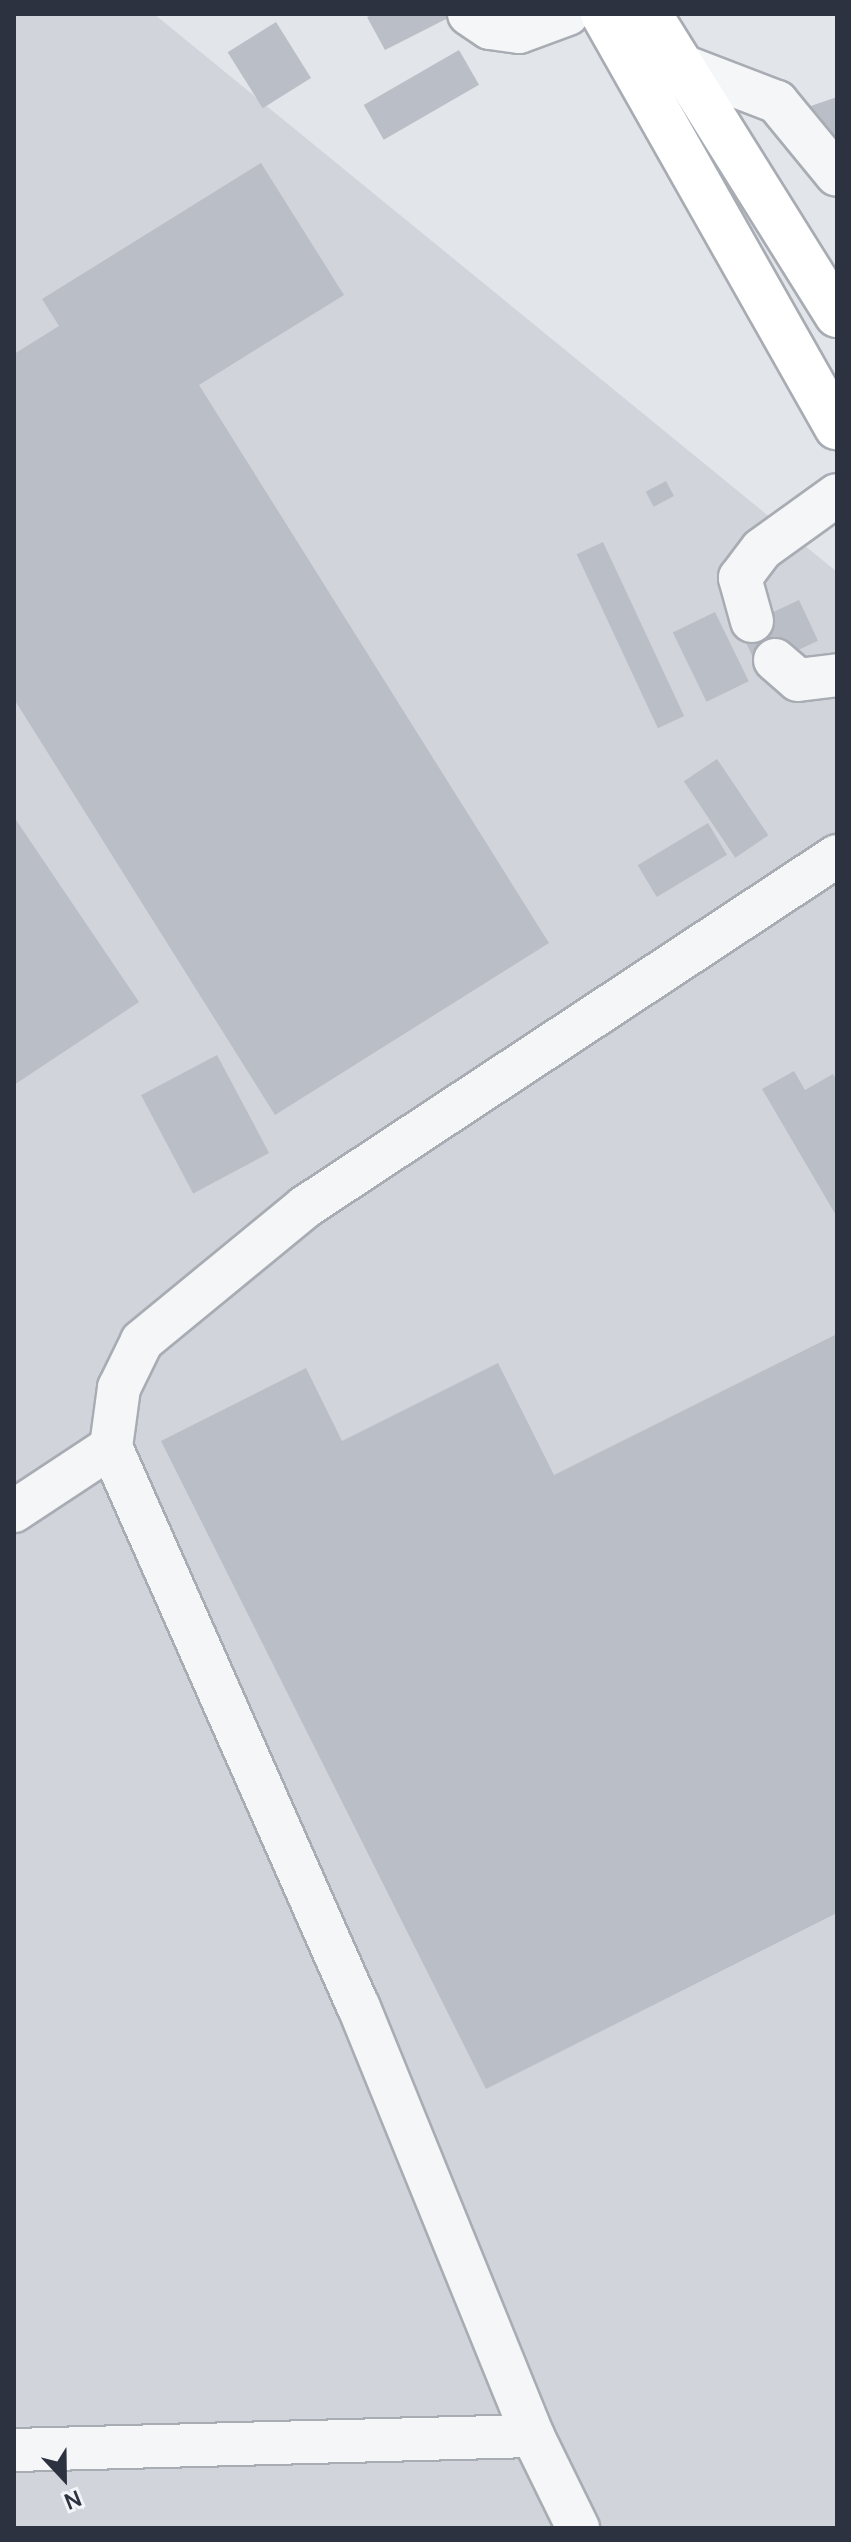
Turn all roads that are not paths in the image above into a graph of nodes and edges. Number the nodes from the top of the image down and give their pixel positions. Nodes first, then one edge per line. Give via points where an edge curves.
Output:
1 (469, 14) edge
2 (568, 14) edge
3 (603, 14) edge
4 (649, 14) edge
5 (678, 64) junction
6 (837, 175) edge
7 (837, 315) edge
8 (837, 427) edge
9 (837, 495) edge
10 (752, 621) dead end
11 (775, 660) dead end
12 (837, 675) edge
13 (837, 856) edge
14 (111, 1447) junction
15 (14, 1511) edge
16 (533, 2436) junction
17 (14, 2450) edge
18 (578, 2528) edge

1 - 2 street via 490,28 519,32
3 - 8 main road
4 - 5 main road
5 - 6 street via 777,102
5 - 7 main road
9 - 10 street via 762,549 740,578
11 - 12 street via 798,680
13 - 14 street via 305,1207 213,1280 142,1341 119,1388
14 - 15 street
14 - 16 street via 358,2006
16 - 17 street
16 - 18 street

